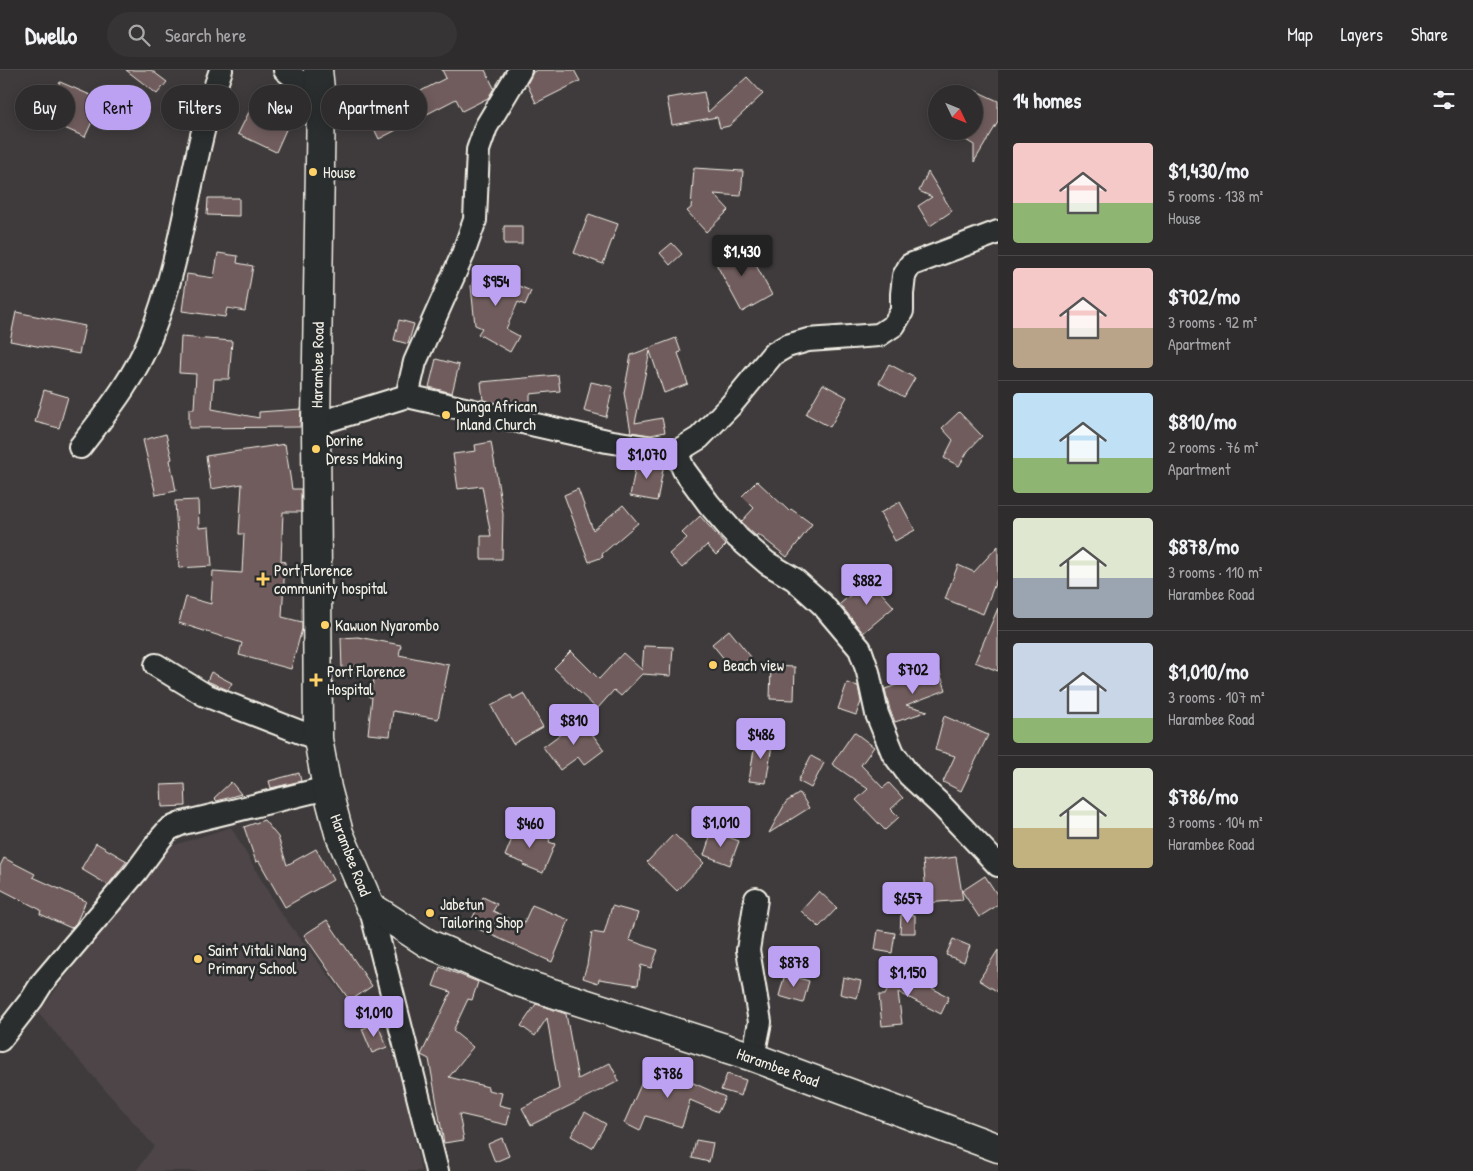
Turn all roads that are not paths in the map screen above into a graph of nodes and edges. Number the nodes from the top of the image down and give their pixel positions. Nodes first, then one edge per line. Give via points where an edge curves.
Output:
1 (221, 70) edge
2 (285, 70) edge
3 (318, 70) edge
4 (520, 70) edge
5 (321, 99) junction
6 (998, 232) edge
7 (406, 396) junction
8 (316, 424) junction
9 (80, 447) dead end
10 (676, 452) junction
11 (156, 665) dead end
12 (318, 740) junction
13 (327, 788) junction
14 (998, 866) edge
15 (756, 899) dead end
16 (370, 906) junction
17 (0, 1040) edge
18 (753, 1057) junction
19 (998, 1148) edge
20 (437, 1171) edge

1 - 9 street via 197,150 171,275 150,339 124,388
2 - 5 street
3 - 5 main road, Harambee Road
4 - 7 street via 486,128 478,150 475,220 415,362
5 - 8 main road, Harambee Road
6 - 10 street via 910,265 904,276 902,311 894,325 879,335 808,340 773,354 725,412 698,438
7 - 8 street
7 - 10 street via 607,441
8 - 12 main road, Harambee Road
10 - 14 street via 684,470 738,538 822,604 860,648 877,714 893,753 909,775 942,805
11 - 12 street via 205,695
12 - 13 main road, Harambee Road
13 - 16 main road, Harambee Road via 339,833
13 - 17 street via 183,823 169,830 42,983
15 - 18 street via 748,950 760,1022
16 - 18 main road, Harambee Road via 427,943 518,982
16 - 20 street
18 - 19 main road, Harambee Road

